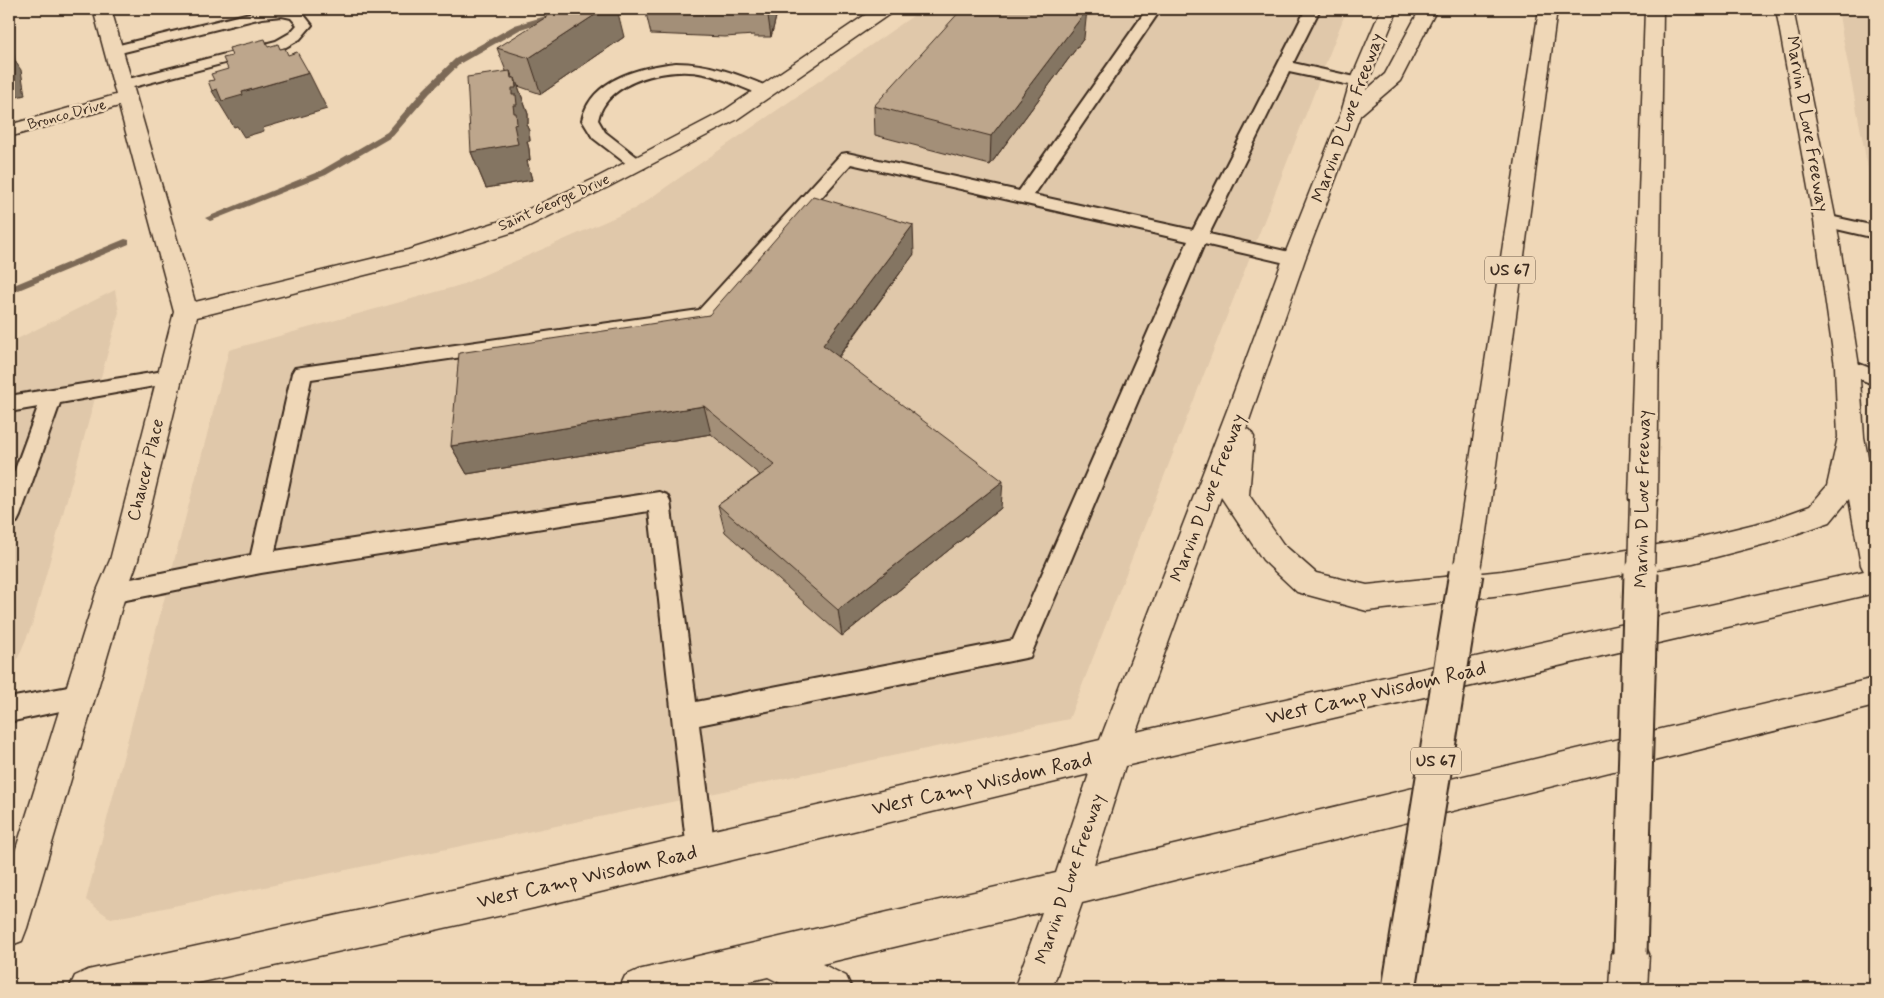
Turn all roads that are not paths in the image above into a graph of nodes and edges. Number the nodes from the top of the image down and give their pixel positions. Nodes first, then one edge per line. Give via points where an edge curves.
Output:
1 (102, 9) edge
2 (885, 9) edge
3 (1154, 9) edge
4 (1313, 9) edge
5 (1389, 9) edge
6 (1428, 9) edge
7 (1548, 9) edge
8 (1654, 9) edge
9 (1785, 9) edge
10 (112, 51) junction
11 (1284, 66) junction
12 (1358, 82) junction
13 (766, 91) junction
14 (124, 92) junction
15 (1351, 113) junction
16 (9, 131) edge
17 (638, 164) junction
18 (1023, 198) junction
19 (1825, 221) junction
20 (1875, 232) edge
21 (1198, 238) junction
22 (1294, 259) junction
23 (186, 312) junction
24 (1847, 366) junction
25 (170, 377) junction
26 (1875, 378) edge
27 (52, 397) junction
28 (1244, 400) junction
29 (9, 404) edge
30 (1851, 437) junction
31 (9, 516) edge
32 (261, 563) junction
33 (1875, 565) edge
34 (1875, 580) edge
35 (110, 593) junction
36 (1875, 692) edge
37 (79, 697) junction
38 (9, 710) edge
39 (685, 716) junction
40 (1112, 753) junction
41 (700, 851) junction
42 (1069, 888) junction
43 (9, 928) edge
44 (768, 958) junction
45 (88, 989) edge
46 (638, 989) edge
47 (833, 989) edge
48 (1033, 989) edge
49 (1399, 989) edge
50 (1628, 989) edge

1 - 10 main road, Chaucer Place
2 - 13 main road, Saint George Drive
3 - 18 lane
4 - 11 lane
5 - 12 main road, Marvin D Love Freeway
6 - 15 main road via 1392,77
7 - 49 main road, US 67, bridge via 1473,532
8 - 50 main road, Marvin D Love Freeway, bridge
9 - 19 main road, Marvin D Love Freeway
10 - 14 main road, Chaucer Place
10 - 14 lane via 262,14 296,14 305,25 295,36 280,44
11 - 12 lane
11 - 21 lane
12 - 15 main road, Marvin D Love Freeway
13 - 17 main road, Saint George Drive via 729,116
13 - 17 lane via 702,69 651,71 627,80 604,94 594,106 590,120 599,135
14 - 16 main road, Bronco Drive
14 - 23 main road, Chaucer Place
15 - 22 main road, Marvin D Love Freeway
17 - 23 main road, Saint George Drive via 516,224 413,256
18 - 21 lane
18 - 32 lane via 848,158 705,316 302,372
19 - 20 lane
19 - 24 main road, Marvin D Love Freeway
21 - 22 lane
21 - 39 lane via 1021,649
22 - 28 main road, Marvin D Love Freeway
23 - 25 main road, Chaucer Place
24 - 26 lane
24 - 30 main road, Marvin D Love Freeway
25 - 27 lane
25 - 35 main road, Chaucer Place via 124,560
27 - 29 lane
27 - 31 lane
28 - 30 main road via 1235,497 1273,552 1308,583 1367,598 1521,580 1693,551 1773,531 1820,514 1840,490
28 - 40 main road, Marvin D Love Freeway
30 - 33 main road, Marvin D Love Freeway
32 - 35 lane
32 - 39 lane via 659,501
34 - 40 main road, West Camp Wisdom Road
35 - 37 main road, Chaucer Place
36 - 42 main road
37 - 38 lane
37 - 43 main road, Chaucer Place
39 - 41 lane
40 - 41 main road, West Camp Wisdom Road
40 - 42 main road, Marvin D Love Freeway
41 - 45 main road, West Camp Wisdom Road
42 - 44 main road
42 - 48 main road, Marvin D Love Freeway
44 - 46 main road
44 - 47 main road

